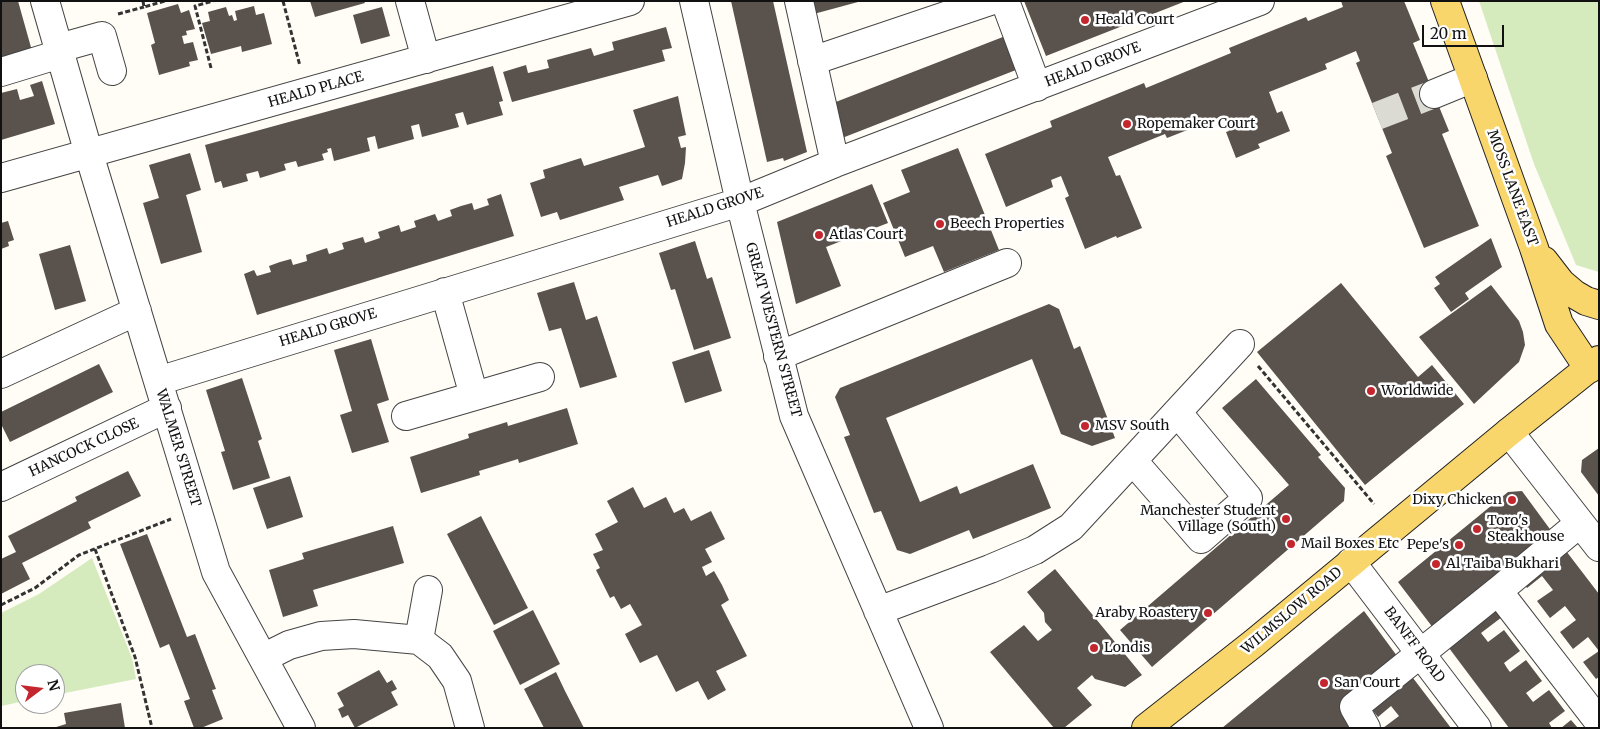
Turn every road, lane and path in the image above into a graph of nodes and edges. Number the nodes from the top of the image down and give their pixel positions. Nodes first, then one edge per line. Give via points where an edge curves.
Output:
1 (45, 1) edge
2 (143, 1) edge
3 (165, 1) edge
4 (193, 1) edge
5 (214, 1) edge
6 (283, 1) edge
7 (410, 1) edge
8 (630, 1) edge
9 (694, 1) edge
10 (799, 1) edge
11 (990, 1) edge
12 (1005, 1) edge
13 (1260, 1) edge
14 (1445, 1) edge
15 (195, 6) junction
16 (59, 51) junction
17 (426, 59) junction
18 (812, 61) junction
19 (300, 67) dead end
20 (211, 68) dead end
21 (112, 71) dead end
22 (1, 72) edge
23 (1473, 78) junction
24 (1037, 86) junction
25 (1434, 94) tunnel mouth
26 (89, 154) junction
27 (835, 164) junction
28 (1, 178) edge
29 (740, 202) junction
30 (1534, 248) junction
31 (1008, 262) dead end
32 (445, 292) junction
33 (1599, 306) edge
34 (137, 311) junction
35 (1240, 344) joint
36 (778, 356) junction
37 (1594, 365) edge
38 (1, 374) edge
39 (540, 377) dead end
40 (158, 381) junction
41 (474, 396) junction
42 (167, 408) junction
43 (1177, 412) junction
44 (406, 416) dead end
45 (1509, 432) junction
46 (1133, 461) junction
47 (1, 487) edge
48 (1374, 504) dead end
49 (197, 509) junction
50 (1580, 523) junction
51 (1599, 547) edge
52 (95, 549) junction
53 (1351, 562) junction
54 (428, 590) dead end
55 (1498, 591) junction
56 (1, 605) edge
57 (878, 611) junction
58 (419, 640) junction
59 (1421, 654) junction
60 (263, 658) junction
61 (1599, 722) edge
62 (294, 725) edge
63 (152, 728) edge
64 (470, 728) edge
65 (929, 728) edge
66 (1146, 728) edge
67 (1366, 728) edge
68 (1477, 728) edge

1 - 16 street, WALMER STREET
2 - 3 path via 144,7
4 - 15 path
5 - 15 path
6 - 19 path
7 - 17 street
8 - 17 street, HEALD PLACE
9 - 29 street, GREAT WESTERN STREET
10 - 18 street
11 - 18 street
12 - 24 street
13 - 24 street, HEALD GROVE
14 - 23 main road, MOSS LANE EAST
15 - 20 path
16 - 21 street via 102,36
16 - 22 street
16 - 26 street, WALMER STREET
17 - 26 street, HEALD PLACE
18 - 27 street
23 - 25 street
23 - 30 main road, MOSS LANE EAST
24 - 27 street, HEALD GROVE
26 - 28 street, HEALD PLACE
26 - 34 street, WALMER STREET
27 - 29 street, HEALD GROVE
29 - 32 street, HEALD GROVE
29 - 36 street, GREAT WESTERN STREET
30 - 33 main road via 1561,283 1574,294
30 - 37 main road, MOSS LANE EAST via 1559,324
31 - 36 street
32 - 40 street, HEALD GROVE
32 - 41 street
34 - 38 street
34 - 40 street, WALMER STREET
35 - 43 street
35 - 48 path
36 - 57 street, GREAT WESTERN STREET via 794,416
37 - 45 main road, WILMSLOW ROAD
39 - 41 street
40 - 42 street, WALMER STREET
41 - 44 street
42 - 47 street, HANCOCK CLOSE
42 - 49 street, WALMER STREET
43 - 46 street
43 - 46 street via 1248,498 1201,539
45 - 50 street
45 - 53 main road, WILMSLOW ROAD
46 - 57 street via 1071,527 1035,550
49 - 52 path
49 - 60 street, WALMER STREET via 216,572
50 - 51 street
50 - 55 street
52 - 56 path via 79,556 35,588
52 - 63 path via 136,657
53 - 59 street, BANFF ROAD
53 - 66 main road, WILMSLOW ROAD
54 - 58 street
55 - 59 street
55 - 61 street
57 - 65 street, GREAT WESTERN STREET via 901,682
58 - 60 street via 354,634 320,636 289,645
58 - 64 street via 440,656 456,681
59 - 67 street via 1354,707
59 - 68 street, BANFF ROAD
60 - 62 street, WALMER STREET

